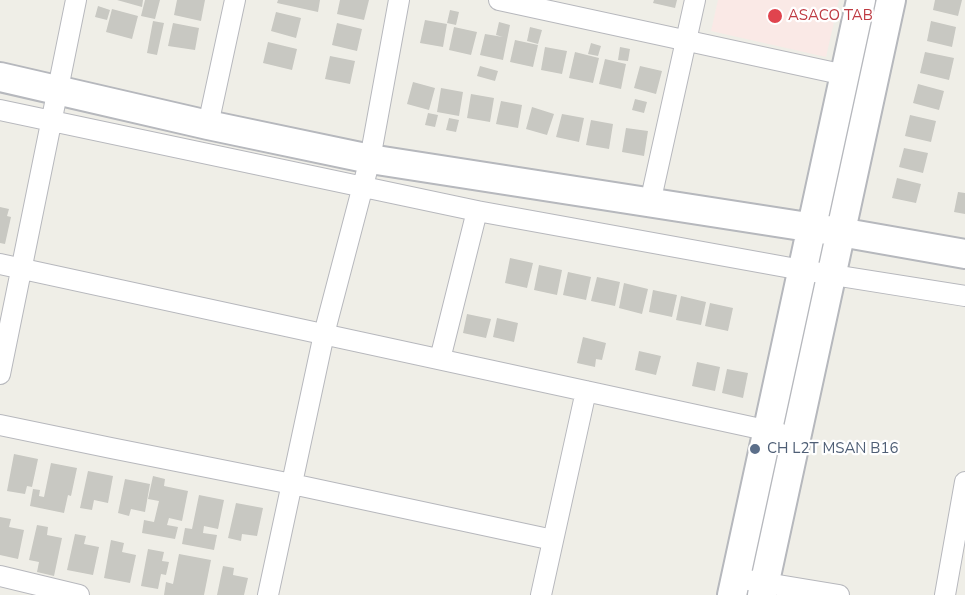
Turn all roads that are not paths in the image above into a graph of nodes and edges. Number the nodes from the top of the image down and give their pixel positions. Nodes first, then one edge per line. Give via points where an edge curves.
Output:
1 (76, 0) edge
2 (235, 0) edge
3 (399, 0) edge
4 (499, 0) edge
5 (695, 0) edge
6 (861, 0) edge
7 (891, 0) edge
8 (686, 40) junction
9 (845, 75) junction
10 (0, 77) edge
11 (59, 90) junction
12 (0, 110) edge
13 (52, 121) junction
14 (208, 125) junction
15 (370, 159) junction
16 (363, 186) junction
17 (650, 204) junction
18 (477, 211) junction
19 (811, 228) junction
20 (840, 232) junction
21 (965, 254) edge
22 (0, 264) edge
23 (22, 269) junction
24 (802, 270) junction
25 (832, 274) junction
26 (965, 296) edge
27 (324, 334) junction
28 (440, 359) junction
29 (0, 374) edge
30 (586, 391) junction
31 (0, 425) edge
32 (767, 430) junction
33 (796, 436) junction
34 (965, 482) edge
35 (292, 484) junction
36 (553, 540) junction
37 (0, 576) edge
38 (734, 587) edge
39 (763, 589) edge
40 (79, 595) edge
41 (268, 595) edge
42 (541, 595) edge
43 (839, 595) edge
44 (945, 595) edge

1 - 11 street
2 - 14 street
3 - 15 street
4 - 8 street
5 - 8 street
6 - 9 street
7 - 20 street
8 - 9 street
8 - 17 street
9 - 19 street
10 - 11 street
11 - 13 street
11 - 14 street
12 - 13 street
13 - 16 street
13 - 23 street
14 - 15 street
15 - 16 street
15 - 17 street
16 - 18 street
16 - 27 street
17 - 19 street
18 - 24 street
18 - 28 street
19 - 20 street
19 - 24 street
20 - 21 street
20 - 25 street
22 - 23 street
23 - 27 street
23 - 29 street
24 - 25 street
24 - 32 street
25 - 26 street
25 - 33 street
27 - 28 street
27 - 35 street
28 - 30 street
30 - 32 street
30 - 36 street
31 - 35 street
32 - 33 street
32 - 38 street
33 - 39 street
34 - 44 street
35 - 36 street
35 - 41 street
36 - 42 street
37 - 40 street
38 - 39 street
39 - 43 street

